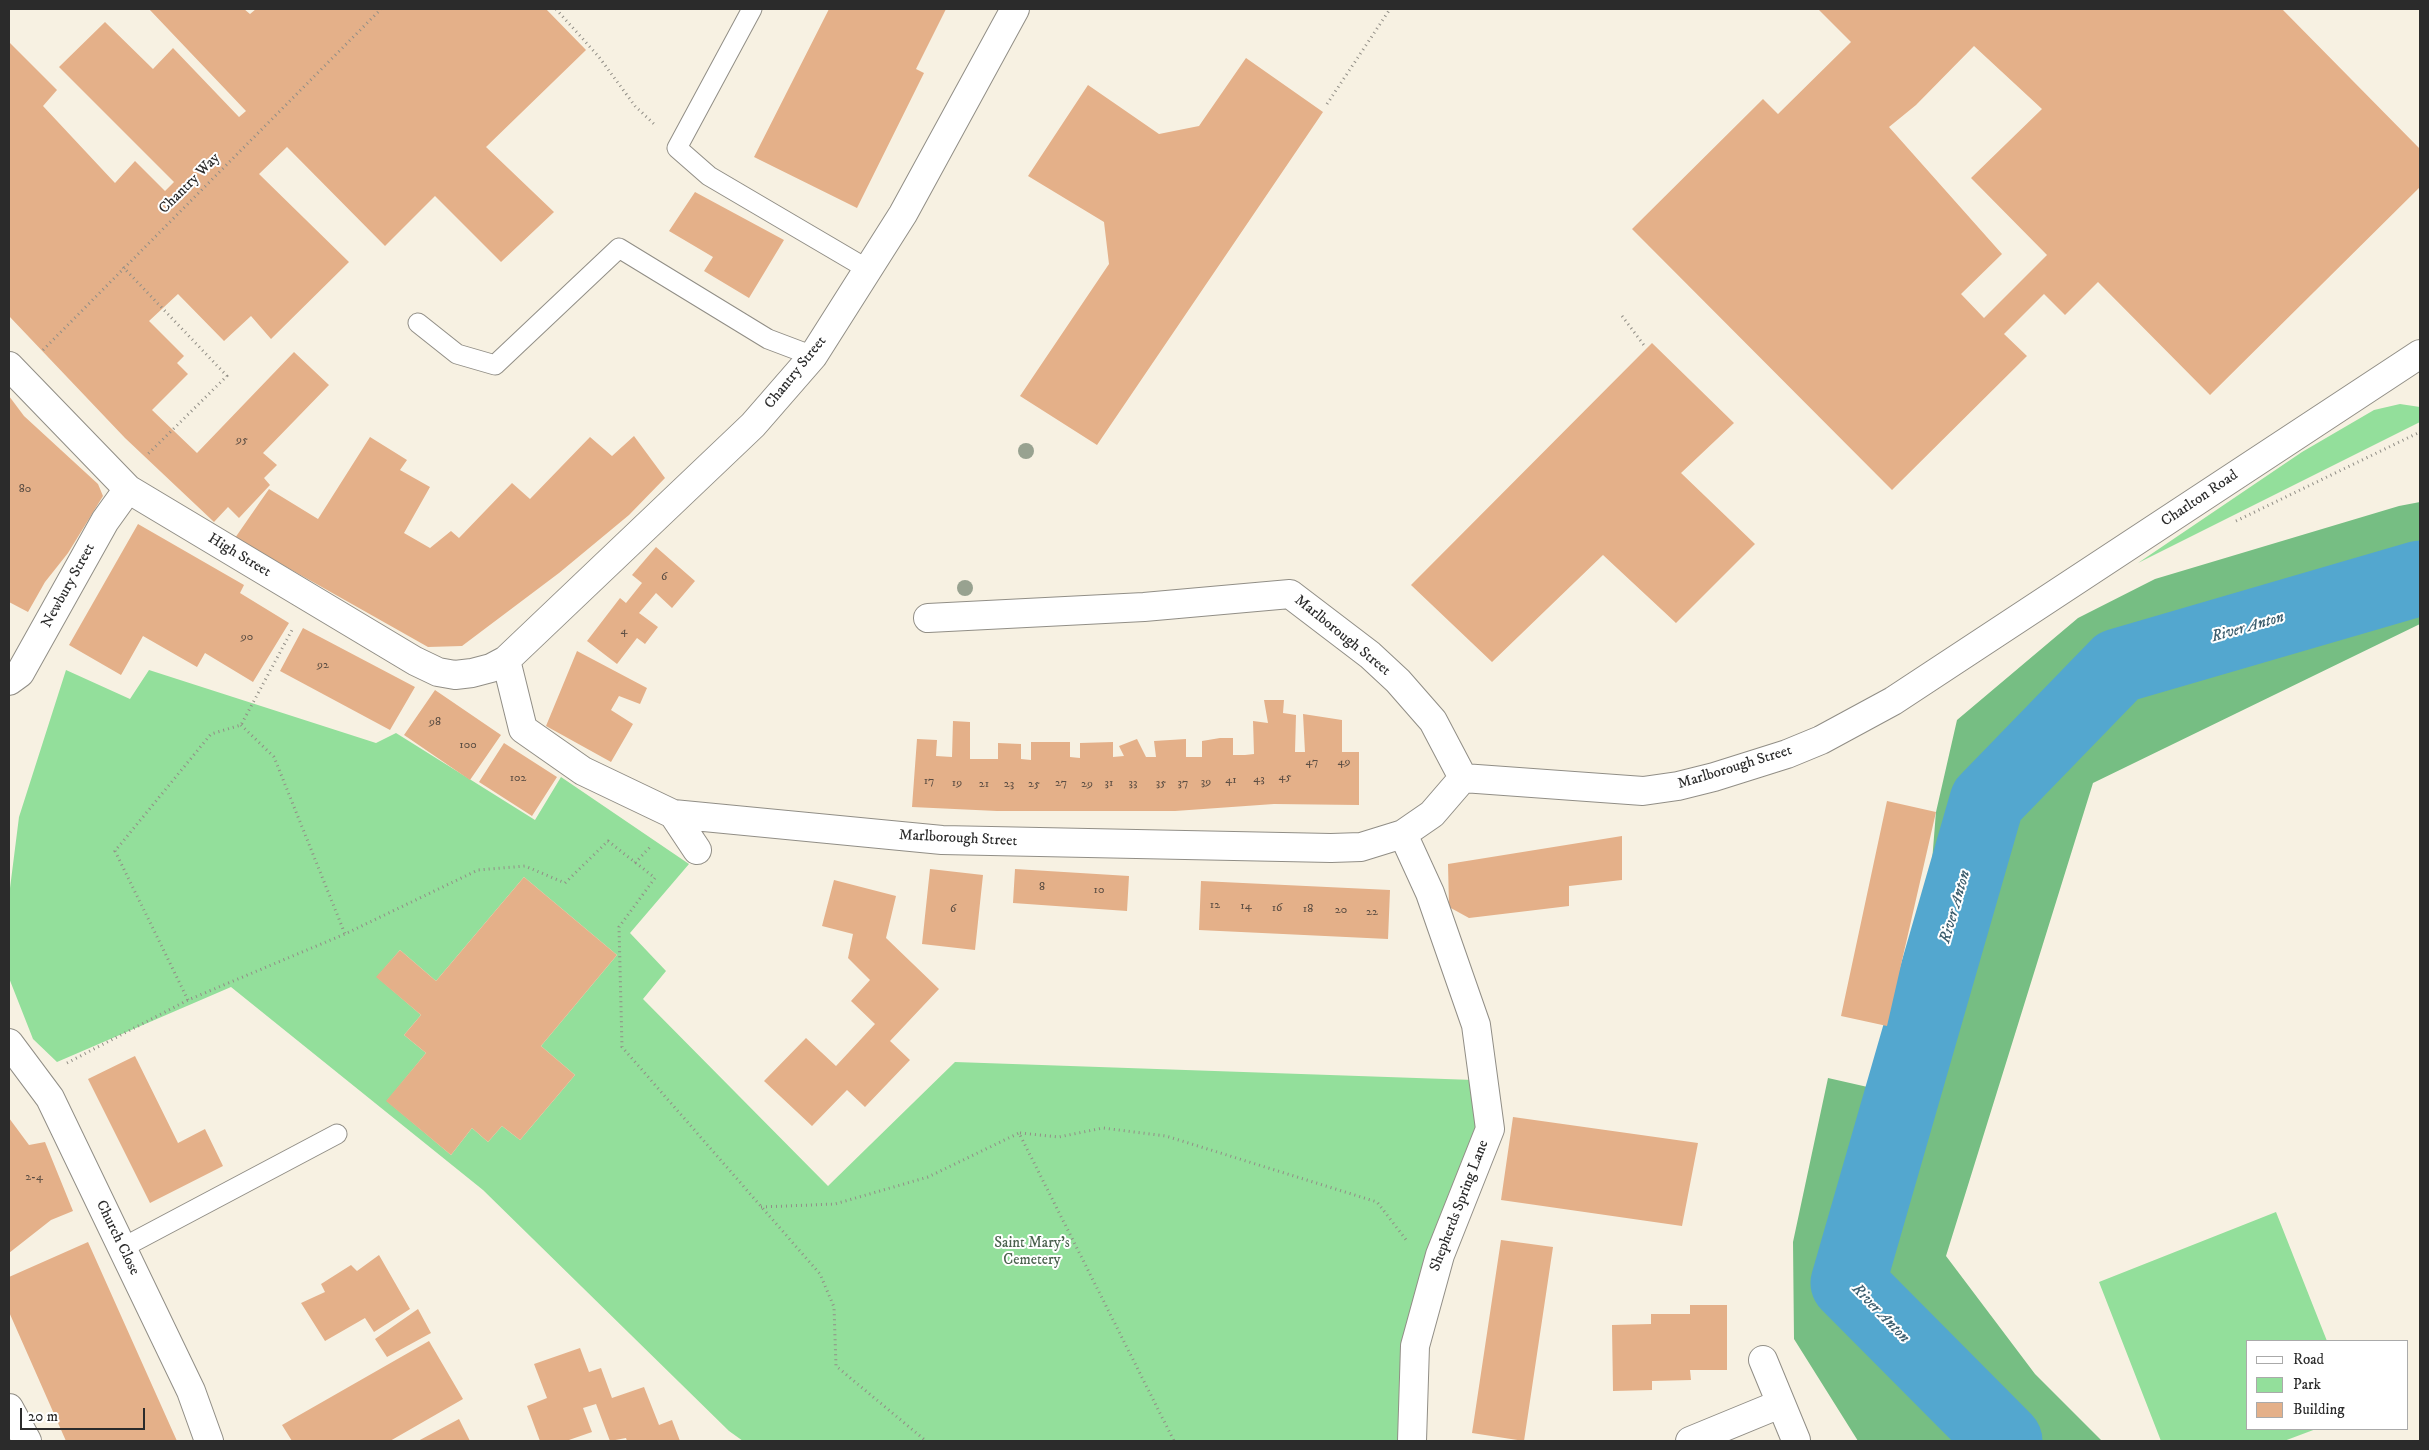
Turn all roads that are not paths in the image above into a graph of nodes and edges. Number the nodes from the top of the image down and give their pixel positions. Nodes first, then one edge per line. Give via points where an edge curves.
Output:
1 (752, 9) edge
2 (1009, 13) edge
3 (869, 270) junction
4 (418, 323) dead end
5 (2420, 354) edge
6 (813, 356) junction
7 (14, 371) edge
8 (128, 489) junction
9 (928, 618) dead end
10 (1980, 645) joint
11 (506, 660) junction
12 (9, 681) edge
13 (1463, 778) junction
14 (673, 814) junction
15 (1403, 834) junction
16 (697, 850) dead end
17 (9, 1044) edge
18 (337, 1134) dead end
19 (122, 1248) junction
20 (1762, 1360) dead end
21 (1780, 1404) junction
22 (9, 1408) edge
23 (1796, 1440) edge
24 (27, 1441) edge
25 (209, 1441) edge
26 (1412, 1441) edge
27 (1690, 1441) edge

1 - 3 lane via 677,148 708,176
2 - 3 street, Chantry Street
3 - 6 street, Chantry Street
4 - 6 lane via 457,354 495,365 619,248 768,339
5 - 10 street, Charlton Road
6 - 11 street, Chantry Street via 753,425
7 - 8 street, High Street
8 - 11 street, High Street via 438,672 472,673
8 - 12 street, Newbury Street via 106,521 20,673
9 - 13 street, Marlborough Street via 1144,607 1290,594 1370,655 1398,681 1433,721
10 - 13 street, Marlborough Street via 1893,702 1848,726 1787,754 1714,777 1643,790
11 - 14 street, Marlborough Street via 523,729 583,771
13 - 15 street, Marlborough Street via 1432,814
14 - 15 street, Marlborough Street via 942,840 1131,846 1361,847
14 - 16 street
15 - 26 street, Shepherds Spring Lane via 1430,892 1476,1025 1490,1129 1440,1254 1415,1346
17 - 19 street, Church Close via 50,1098
18 - 19 lane
19 - 25 street, Church Close via 191,1391
20 - 21 street
21 - 23 street
21 - 27 street
22 - 24 street

